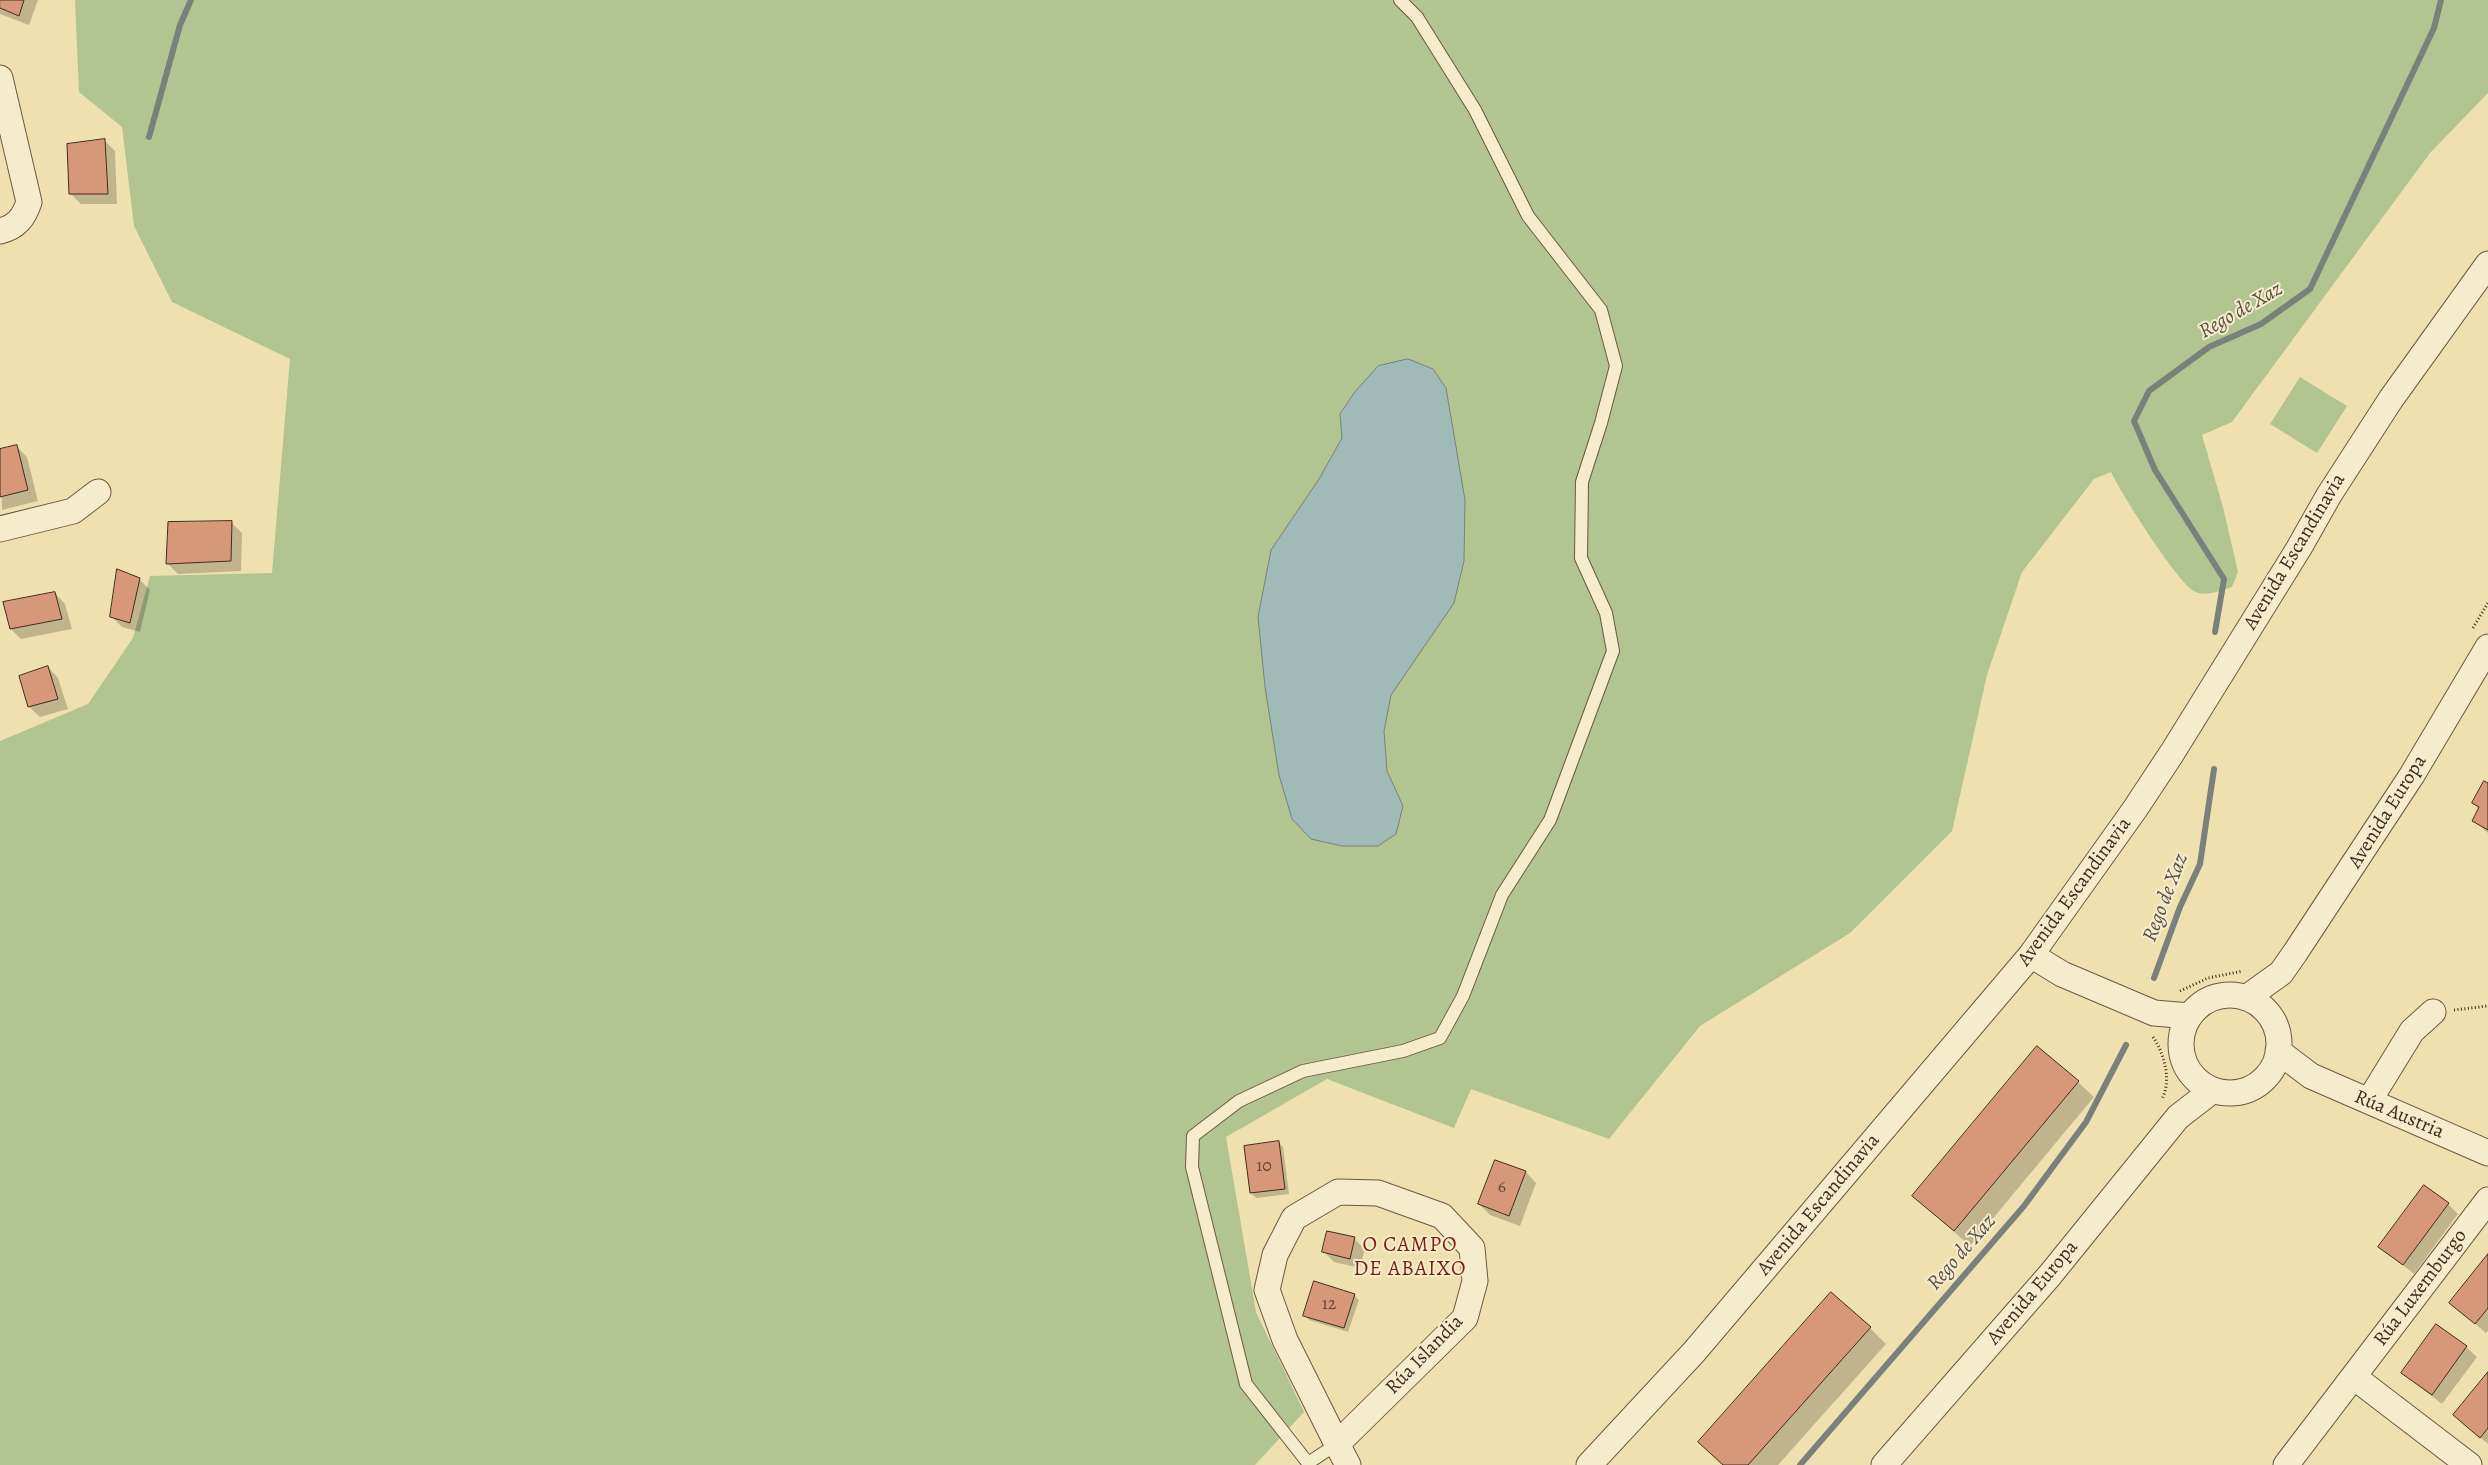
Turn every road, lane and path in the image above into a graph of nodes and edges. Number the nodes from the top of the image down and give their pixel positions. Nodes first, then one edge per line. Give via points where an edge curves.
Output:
1 (1400, 0) edge
2 (0, 78) edge
3 (0, 231) edge
4 (2488, 264) edge
5 (98, 492) dead end
6 (0, 529) edge
7 (2488, 603) edge
8 (2479, 641) edge
9 (2031, 955) junction
10 (2246, 970) dead end
11 (2281, 973) junction
12 (2174, 993) dead end
13 (2246, 998) junction
14 (2488, 1006) edge
15 (2433, 1012) joint
16 (2268, 1014) junction
17 (2153, 1024) junction
18 (2186, 1027) junction
19 (2273, 1062) junction
20 (2204, 1083) junction
21 (2369, 1101) junction
22 (2169, 1109) junction
23 (2488, 1153) edge
24 (2488, 1200) edge
25 (2354, 1377) junction
26 (1342, 1454) edge
27 (1589, 1465) edge
28 (1884, 1465) edge
29 (2286, 1465) edge
30 (2469, 1465) edge

1 - 26 lane via 1416,17 1475,110 1528,216 1601,310 1616,366 1582,482 1581,558 1606,613 1613,651 1550,820 1502,895 1462,996 1440,1038 1403,1051 1303,1072 1239,1100 1194,1136 1192,1167 1246,1384 1308,1463
2 - 3 street via 29,202 24,217
4 - 9 street, Avenida Escandinavia via 2391,398 2167,761
5 - 6 street via 73,511
7 - 8 path
8 - 11 street, Avenida Europa via 2386,817
9 - 17 street
9 - 27 street, Avenida Escandinavia via 1694,1352
10 - 12 path via 2208,978
11 - 13 street, Avenida Europa
11 - 16 street, Avenida Europa
13 - 16 street
13 - 18 street via 2230,995 2203,1002
14 - 15 path
15 - 21 street via 2412,1031
16 - 19 street via 2277,1031
17 - 18 street
17 - 22 path via 2165,1068
18 - 20 street via 2181,1048 2184,1060
19 - 20 street via 2257,1084 2238,1092
19 - 21 street, Rúa Austria
20 - 22 street, Avenida Europa
21 - 23 street, Rúa Austria
22 - 28 street, Avenida Europa via 2050,1275
24 - 25 street, Rúa Luxemburgo
25 - 29 street, Rúa Luxemburgo
25 - 30 street
26 - 26 street, Rúa Islandia via 1285,1340 1267,1290 1274,1255 1294,1218 1338,1192 1378,1194 1442,1216 1472,1248 1475,1281 1465,1318

